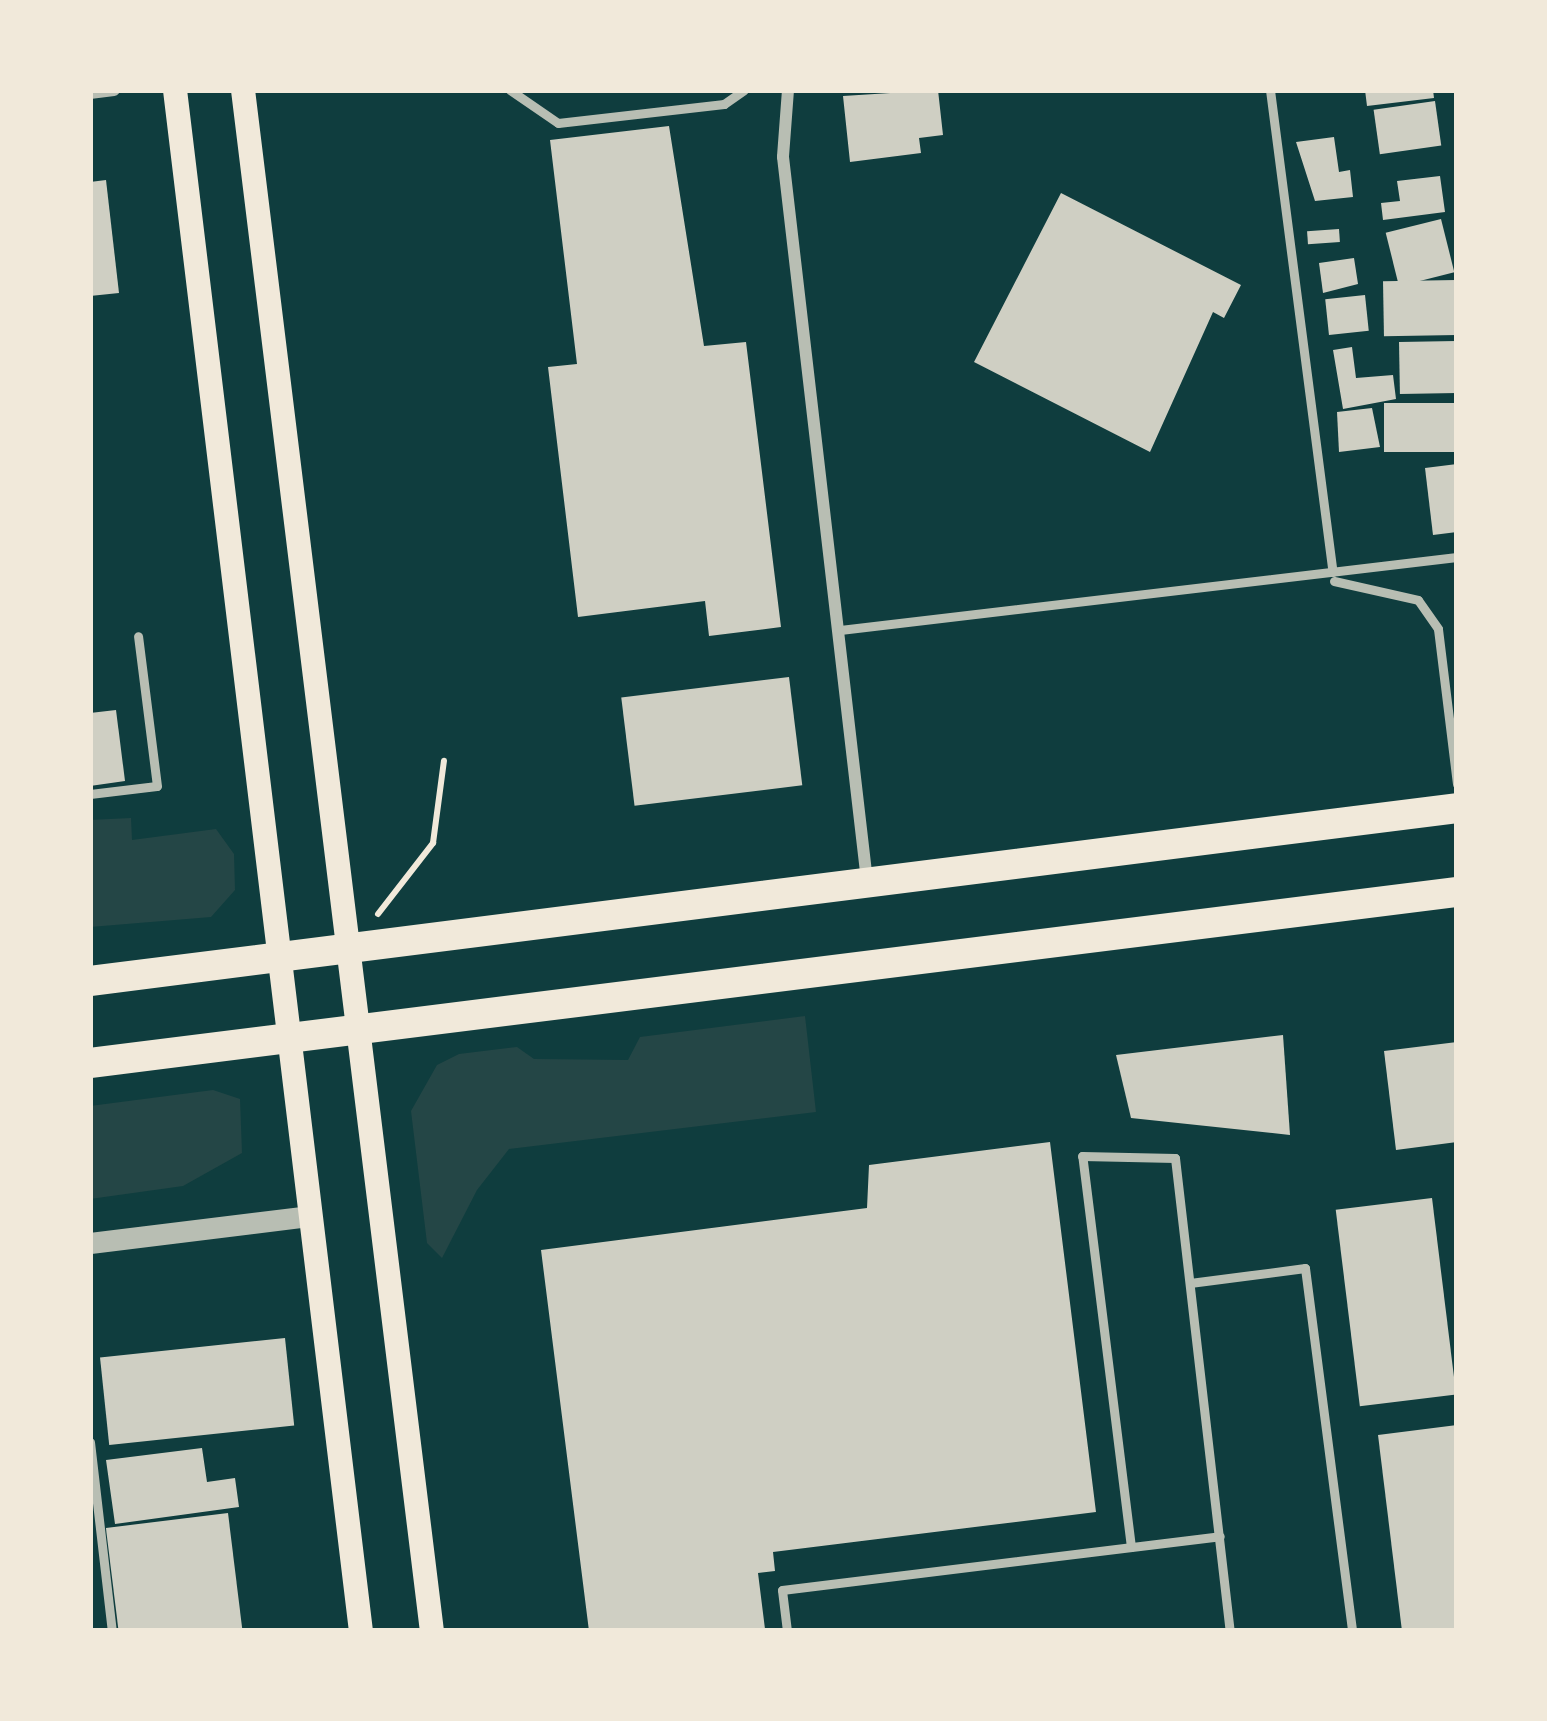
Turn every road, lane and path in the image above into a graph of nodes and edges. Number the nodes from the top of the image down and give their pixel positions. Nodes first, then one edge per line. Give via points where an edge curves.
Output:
1 (114, 90) edge
2 (175, 90) edge
3 (243, 90) edge
4 (510, 90) edge
5 (744, 90) edge
6 (788, 90) edge
7 (1270, 90) edge
8 (90, 93) edge
9 (1457, 557) edge
10 (1334, 577) junction
11 (840, 630) junction
12 (138, 637) dead end
13 (444, 760) dead end
14 (1457, 784) edge
15 (90, 794) edge
16 (1457, 808) edge
17 (867, 880) junction
18 (1457, 892) edge
19 (346, 954) junction
20 (278, 962) junction
21 (90, 981) edge
22 (356, 1032) junction
23 (288, 1040) junction
24 (90, 1063) edge
25 (310, 1216) junction
26 (90, 1243) edge
27 (1190, 1282) junction
28 (90, 1442) edge
29 (1220, 1536) junction
30 (1131, 1546) junction
31 (112, 1631) edge
32 (361, 1631) edge
33 (431, 1631) edge
34 (787, 1631) edge
35 (1230, 1631) edge
36 (1352, 1631) edge

1 - 8 street
2 - 20 main road
3 - 19 main road
4 - 5 lane via 558,123 724,104
6 - 11 street via 783,157
7 - 10 lane
9 - 10 lane
10 - 11 lane
10 - 14 lane via 1418,600 1438,629
11 - 17 street
12 - 15 lane via 158,786
13 - 19 path via 433,843
16 - 17 main road
17 - 19 main road
18 - 22 main road
19 - 20 main road
19 - 22 main road
20 - 21 main road
20 - 23 main road
22 - 23 main road
22 - 33 main road
23 - 24 main road
23 - 25 main road
25 - 26 street
25 - 32 main road
27 - 29 lane
27 - 30 lane via 1175,1158 1082,1156
27 - 36 lane via 1305,1268
28 - 31 lane
29 - 30 lane
29 - 35 lane
30 - 34 lane via 782,1590

